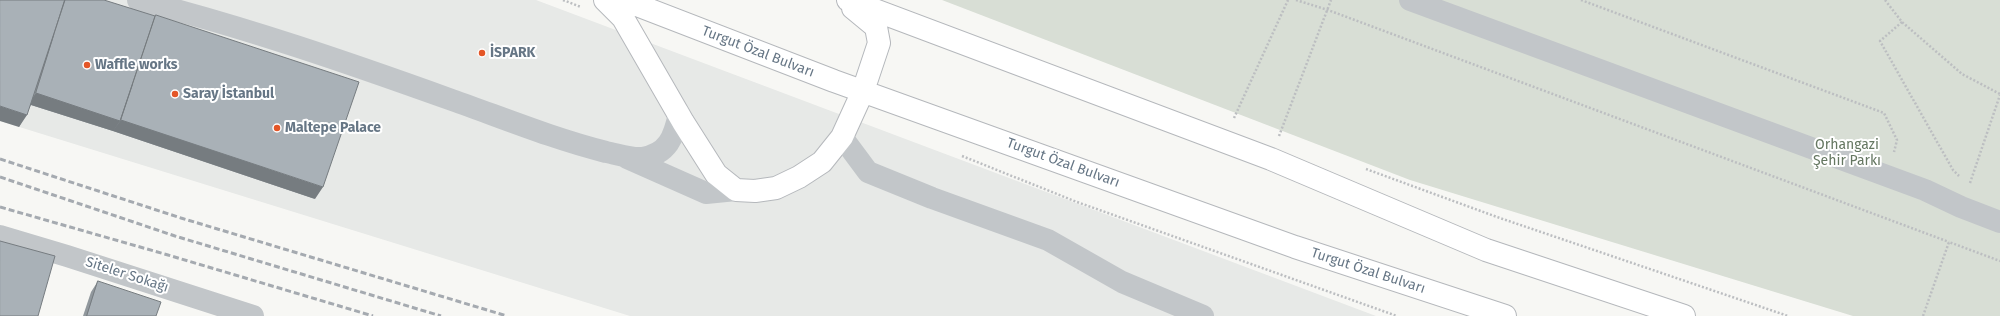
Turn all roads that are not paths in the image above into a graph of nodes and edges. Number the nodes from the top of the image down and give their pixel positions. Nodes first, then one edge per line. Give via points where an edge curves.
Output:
1 (605, 0) edge
2 (624, 0) edge
3 (842, 0) edge
4 (848, 0) edge
5 (1410, 0) edge
6 (131, 5) edge
7 (863, 91) junction
8 (679, 114) junction
9 (842, 137) junction
10 (618, 155) junction
11 (736, 190) junction
12 (2000, 222) edge
13 (0, 236) edge
14 (252, 316) edge
15 (1203, 316) edge
16 (1504, 316) edge
17 (1684, 316) edge

1 - 8 highway via 623,18
2 - 7 highway, Turgut Özal Bulvarı
3 - 7 highway via 876,27 879,43
4 - 17 highway via 1271,159 1486,250
5 - 12 street via 1918,187
6 - 10 street via 520,139 578,145
7 - 9 highway
7 - 16 highway, Turgut Özal Bulvarı via 1295,248
8 - 10 street via 675,133 662,151 641,158
8 - 11 highway via 716,174
9 - 11 highway via 822,162 799,177 776,188
9 - 15 street via 868,172 874,175 1048,240 1122,282
10 - 11 street via 706,193
13 - 14 street, Siteler Sokağı

